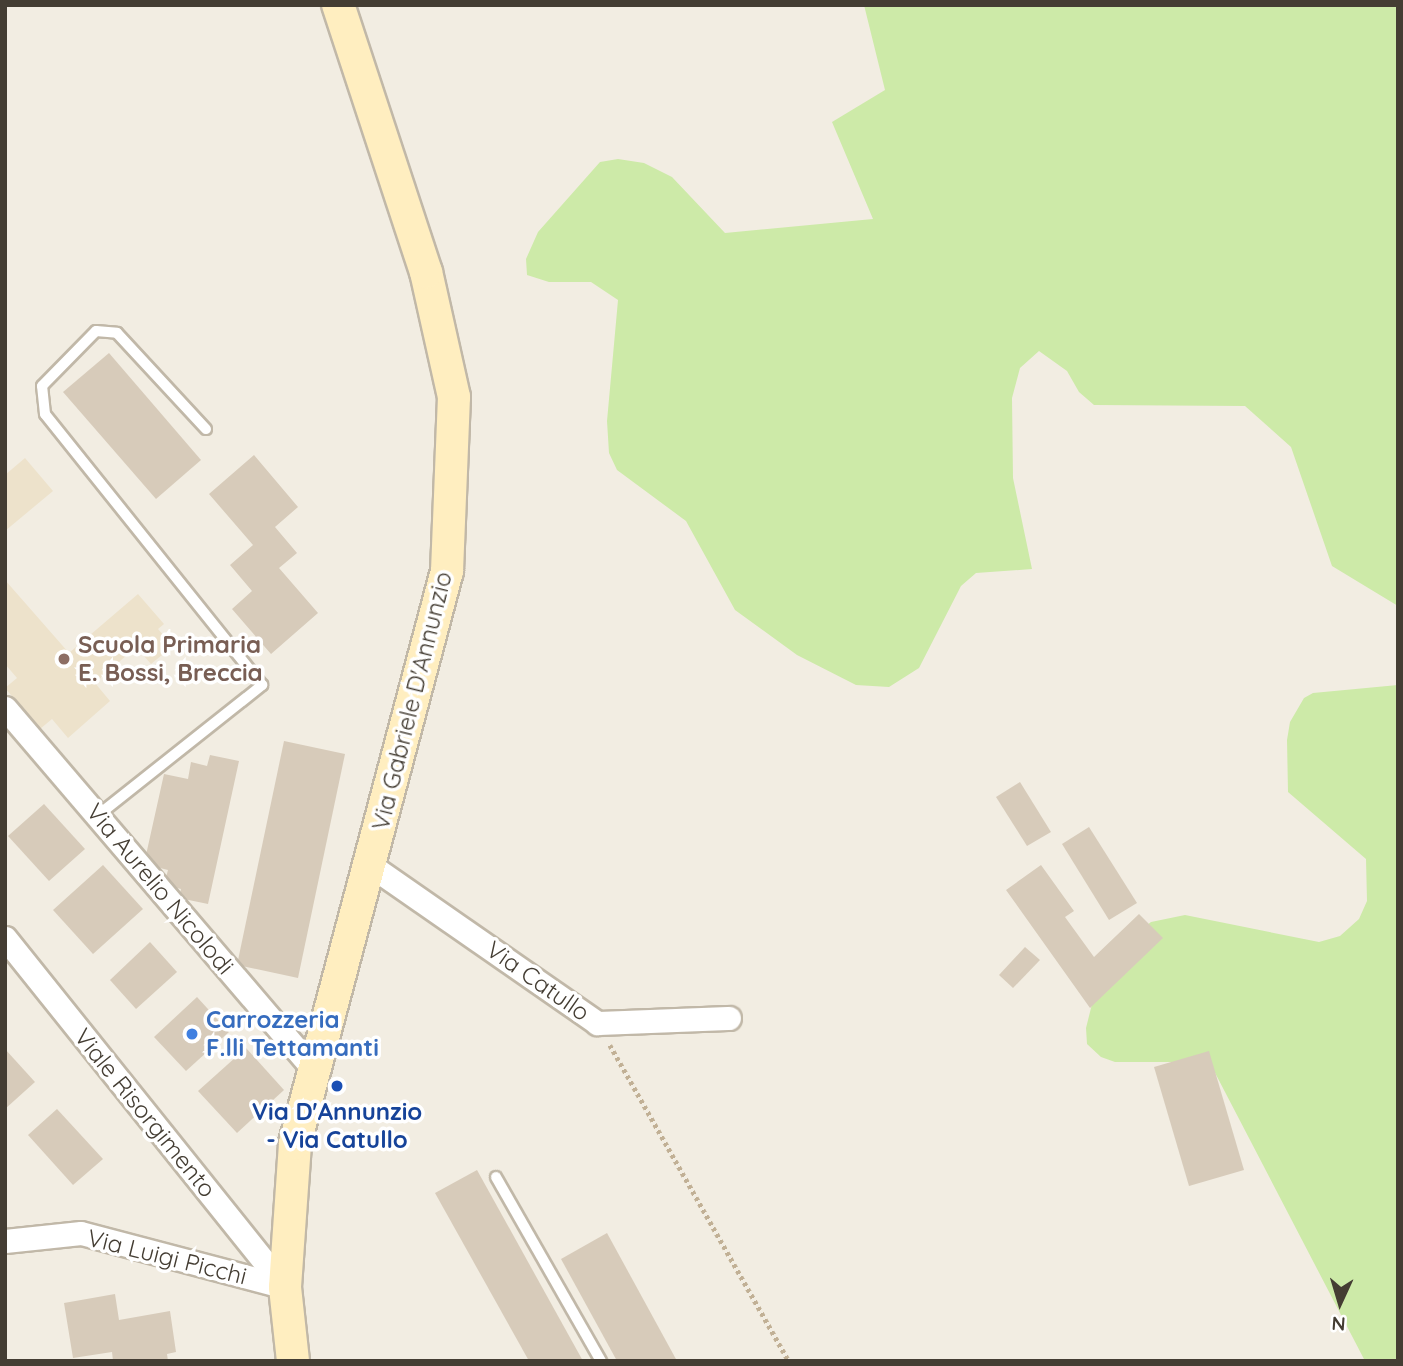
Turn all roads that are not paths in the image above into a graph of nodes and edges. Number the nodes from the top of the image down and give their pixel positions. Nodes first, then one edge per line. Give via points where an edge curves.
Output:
1 (338, 5) edge
2 (206, 429) dead end
3 (5, 708) edge
4 (97, 816) junction
5 (370, 865) junction
6 (5, 938) edge
7 (729, 1018) dead end
8 (314, 1070) junction
9 (496, 1177) dead end
10 (5, 1241) edge
11 (285, 1287) junction
12 (293, 1361) edge
13 (601, 1361) edge

1 - 5 main road, Via Gabriele D'Annunzio via 426,272 454,397 447,571
2 - 4 lane via 117,333 96,331 42,386 45,414 262,685
3 - 4 street, Via Aurelio Nicolodi
4 - 8 street, Via Aurelio Nicolodi
5 - 7 street, Via Catullo via 597,1023
5 - 8 main road, Via Gabriele D'Annunzio
6 - 11 street, Viale Risorgimento
8 - 11 main road, Via Gabriele D'Annunzio via 295,1143
9 - 13 lane
10 - 11 street, Via Luigi Picchi via 81,1233
11 - 12 main road, Via Gabriele D'Annunzio

